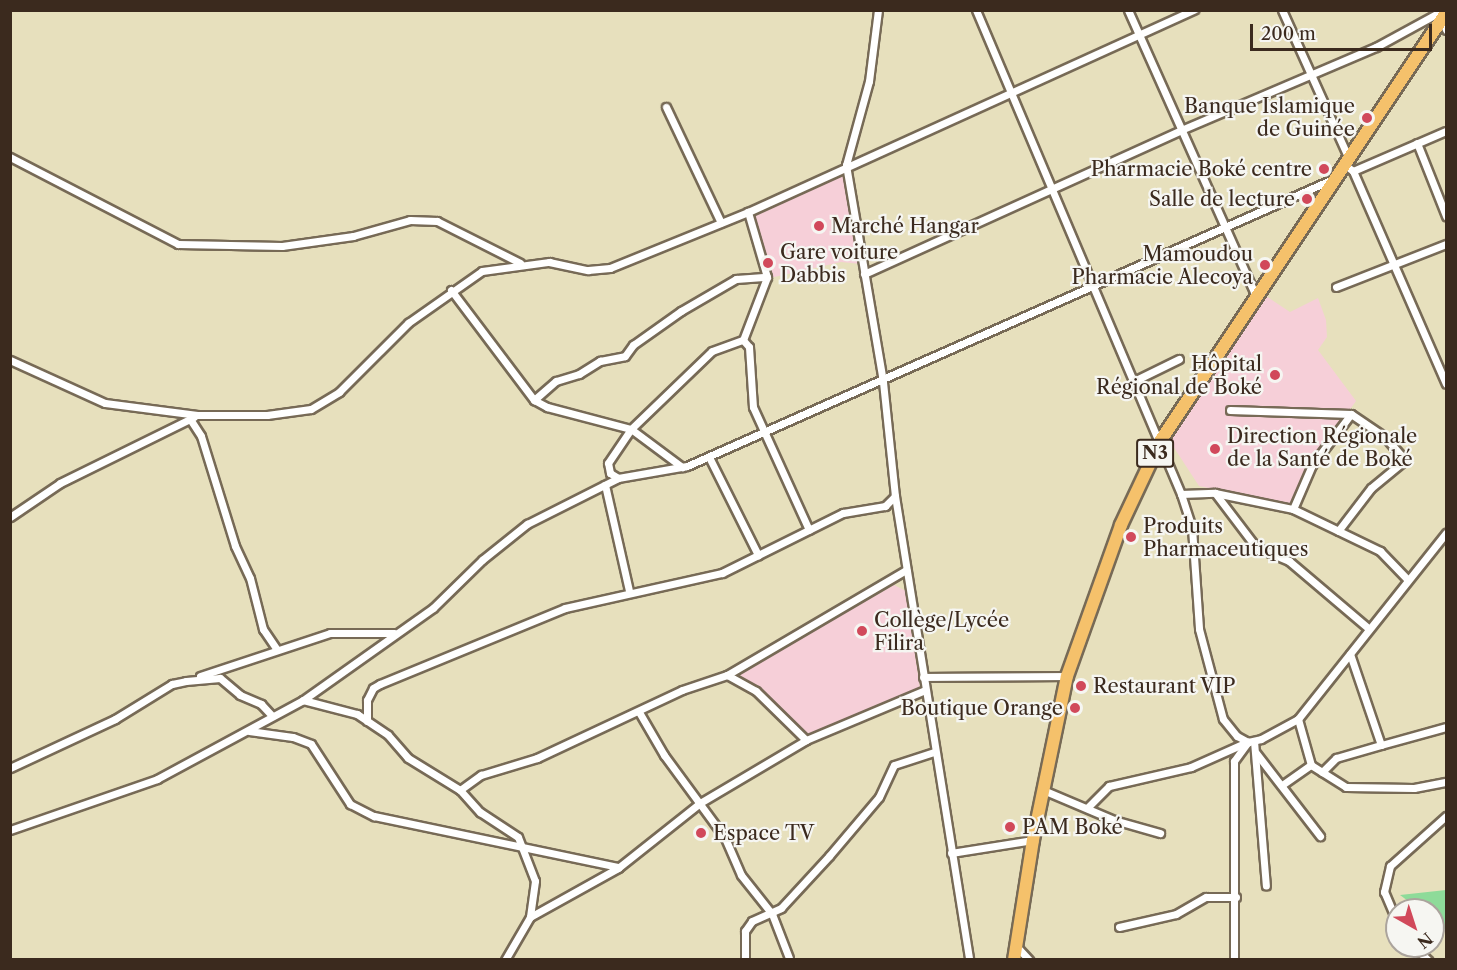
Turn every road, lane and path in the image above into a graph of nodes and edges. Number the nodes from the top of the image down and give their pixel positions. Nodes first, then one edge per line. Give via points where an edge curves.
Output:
1 (878, 10) edge
2 (976, 10) edge
3 (1128, 10) edge
4 (1194, 10) edge
5 (1282, 10) edge
6 (1442, 17) edge
7 (1138, 35) junction
8 (1312, 75) junction
9 (1010, 92) junction
10 (666, 107) dead end
11 (1180, 130) junction
12 (1446, 131) edge
13 (1417, 143) junction
14 (10, 158) edge
15 (846, 165) junction
16 (1349, 165) junction
17 (1335, 178) junction
18 (1050, 190) junction
19 (748, 212) junction
20 (1446, 216) edge
21 (721, 223) junction
22 (1225, 226) junction
23 (1446, 244) edge
24 (522, 264) junction
25 (1394, 265) junction
26 (864, 274) junction
27 (767, 277) junction
28 (1092, 283) junction
29 (1336, 287) dead end
30 (451, 290) junction
31 (1256, 297) junction
32 (743, 340) junction
33 (1179, 359) dead end
34 (10, 360) edge
35 (1134, 381) junction
36 (883, 382) junction
37 (1446, 384) edge
38 (534, 400) junction
39 (1230, 410) dead end
40 (1350, 414) junction
41 (193, 417) junction
42 (631, 429) junction
43 (764, 432) junction
44 (1161, 440) junction
45 (709, 457) junction
46 (681, 467) junction
47 (618, 478) junction
48 (604, 485) junction
49 (1215, 493) junction
50 (1181, 494) junction
51 (895, 496) junction
52 (1293, 510) junction
53 (10, 517) edge
54 (809, 530) junction
55 (1338, 531) junction
56 (1446, 536) edge
57 (758, 555) junction
58 (906, 570) junction
59 (1408, 580) junction
60 (629, 591) junction
61 (1368, 628) junction
62 (394, 633) junction
63 (276, 648) junction
64 (1350, 654) junction
65 (727, 675) junction
66 (1067, 676) junction
67 (923, 677) junction
68 (186, 681) junction
69 (926, 690) junction
70 (303, 700) junction
71 (639, 712) junction
72 (272, 716) junction
73 (1298, 718) junction
74 (367, 721) junction
75 (1446, 727) edge
76 (249, 731) junction
77 (806, 740) junction
78 (1251, 741) junction
79 (1381, 745) junction
80 (934, 752) junction
81 (1256, 753) junction
82 (1311, 765) junction
83 (10, 768) edge
84 (1322, 772) junction
85 (1446, 782) edge
86 (1282, 785) junction
87 (460, 790) junction
88 (1043, 790) junction
89 (700, 803) junction
90 (1087, 808) junction
91 (1446, 816) edge
92 (10, 830) edge
93 (1160, 833) dead end
94 (1320, 836) dead end
95 (1033, 840) junction
96 (518, 843) junction
97 (951, 853) junction
98 (619, 867) junction
99 (1266, 886) dead end
100 (1236, 897) junction
101 (1387, 898) edge
102 (772, 914) junction
103 (530, 917) junction
104 (1119, 927) dead end
105 (1015, 953) edge
106 (789, 958) edge
107 (1234, 958) dead end
108 (506, 960) edge
109 (745, 960) edge
110 (969, 960) edge
111 (1029, 960) edge

1 - 15 street via 870,81
2 - 9 street
3 - 7 street
4 - 7 street
5 - 8 street
6 - 8 street
6 - 16 highway, N3
7 - 9 street
7 - 11 street
8 - 11 street
8 - 16 street
9 - 15 street
9 - 18 street
10 - 21 street
11 - 18 street
11 - 22 street
12 - 13 street
13 - 16 street
13 - 20 street
14 - 24 street via 178,244 282,246 353,236 410,220 437,221
15 - 19 street
15 - 26 street
16 - 17 highway, N3
16 - 25 street
17 - 22 street
17 - 31 highway, N3
18 - 26 street
18 - 28 street
19 - 21 street
19 - 27 street
21 - 24 street via 610,268 588,270 549,262
22 - 28 street
22 - 31 street
23 - 25 street
24 - 30 street via 482,272
25 - 29 street
25 - 37 street
26 - 36 street
27 - 32 street
27 - 38 street via 736,279 681,311 633,345 625,356 600,361 579,374 556,381
28 - 35 street
28 - 36 street
30 - 38 street
30 - 41 street via 408,323 339,392 311,409 267,416
31 - 44 highway, N3
32 - 42 street via 712,351
32 - 43 street via 749,347 753,407
33 - 35 street
34 - 41 street via 105,404
35 - 44 street
36 - 43 street
36 - 51 street
38 - 42 street
39 - 40 street
40 - 52 street via 1312,465
40 - 55 street via 1385,437 1405,460 1371,488
41 - 53 street via 60,483
41 - 63 street via 235,546 250,578 263,629
42 - 46 street
42 - 47 street via 608,463 610,473
43 - 45 street
43 - 54 street
44 - 50 street
44 - 66 highway, N3 via 1121,525
45 - 46 street
45 - 57 street
46 - 47 street
47 - 48 street
48 - 60 street
48 - 62 street via 527,524 482,560 433,608
49 - 50 street
49 - 52 street
49 - 61 street via 1256,548 1289,561
50 - 78 street via 1192,528 1199,629 1223,719 1237,736
51 - 54 street via 885,506 843,513
51 - 58 street
52 - 55 street
54 - 57 street
55 - 59 street via 1380,551
56 - 59 street
57 - 60 street via 722,573
58 - 65 street
58 - 67 street
59 - 61 street
60 - 74 street via 565,608 380,684 367,699
61 - 64 street
62 - 63 street via 330,633 312,642
62 - 70 street
63 - 68 street
64 - 73 street
64 - 79 street
65 - 71 street via 682,690
65 - 77 street via 756,691
66 - 67 street
66 - 88 highway, N3
67 - 69 street
68 - 72 street via 220,678 240,695 261,704
68 - 83 street via 172,684 116,719
69 - 77 street
69 - 80 street
70 - 72 street
70 - 74 street via 344,709
71 - 87 street via 537,758 482,775
71 - 89 street
72 - 76 street
73 - 78 street via 1275,734
73 - 82 street
74 - 87 street via 388,735 408,758
75 - 79 street
76 - 92 street via 157,779
76 - 96 street via 311,744 350,804 374,816
77 - 89 street
78 - 81 street
78 - 90 street via 1191,767 1109,786
78 - 100 street via 1234,761
79 - 84 street via 1336,758
80 - 97 street
80 - 102 street via 894,765 879,797 822,864
81 - 86 street
81 - 99 street via 1256,794
82 - 84 street
82 - 86 street
84 - 85 street via 1346,787 1414,788
86 - 94 street
87 - 96 street via 480,812 518,837
88 - 90 street
88 - 95 highway, N3
89 - 98 street
89 - 102 street via 725,838 741,875
90 - 93 street
91 - 101 street via 1390,866 1384,892
95 - 97 street
95 - 105 highway, N3
96 - 98 street
96 - 103 street via 535,881
97 - 110 street
98 - 103 street
100 - 104 street via 1206,897 1176,914
100 - 107 street
102 - 106 street
102 - 109 street via 752,921 745,931
103 - 108 street
105 - 111 street

